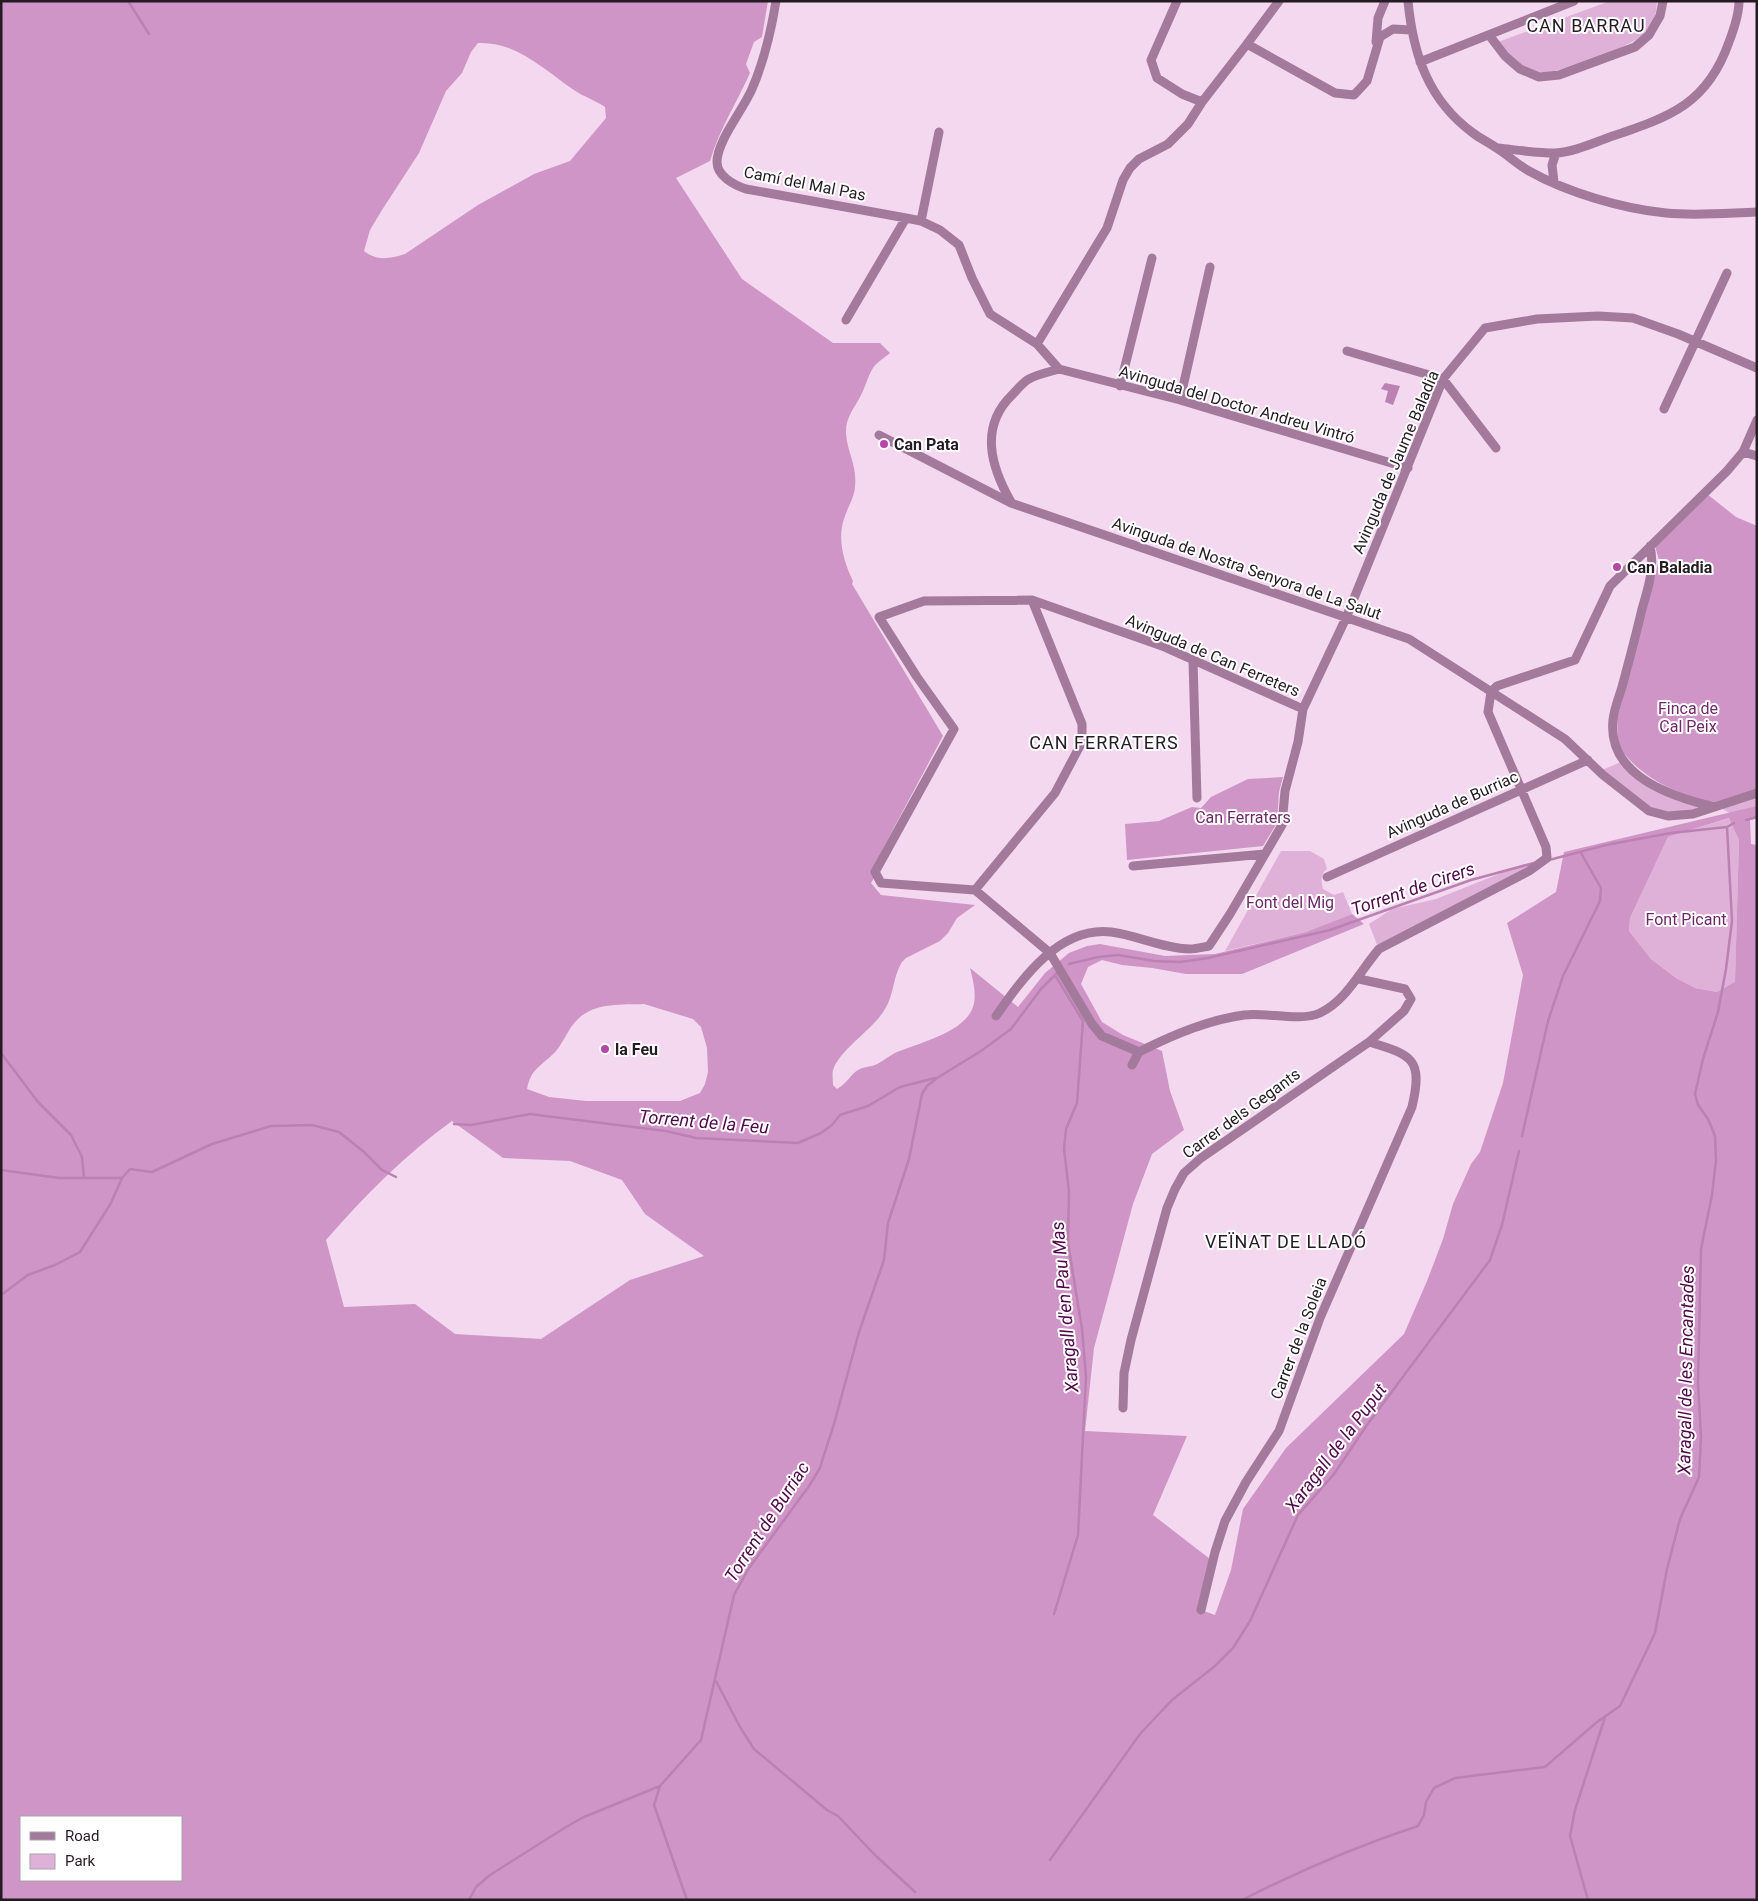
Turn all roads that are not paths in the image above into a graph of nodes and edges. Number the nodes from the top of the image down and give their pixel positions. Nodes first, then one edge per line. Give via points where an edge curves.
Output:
1 (776, 1) edge
2 (1177, 1) edge
3 (1279, 1) edge
4 (1385, 1) edge
5 (1408, 1) edge
6 (1574, 1) edge
7 (1663, 1) edge
8 (1739, 1) edge
9 (1411, 30) junction
10 (1489, 35) junction
11 (1247, 44) junction
12 (1374, 51) junction
13 (1420, 62) junction
14 (1202, 102) junction
15 (938, 132) dead end
16 (1498, 148) junction
17 (1556, 153) junction
18 (1554, 182) junction
19 (1757, 212) edge
20 (906, 218) junction
21 (921, 221) junction
22 (1152, 258) dead end
23 (1210, 267) dead end
24 (1727, 273) dead end
25 (846, 320) dead end
26 (1696, 343) junction
27 (1037, 344) junction
28 (1347, 351) dead end
29 (1757, 368) edge
30 (1059, 369) junction
31 (1443, 379) junction
32 (1120, 386) junction
33 (1180, 400) junction
34 (1664, 409) dead end
35 (1757, 420) edge
36 (879, 434) dead end
37 (1496, 448) dead end
38 (1743, 452) junction
39 (1757, 456) edge
40 (1408, 468) junction
41 (1011, 503) junction
42 (1650, 546) junction
43 (1032, 600) junction
44 (1346, 618) junction
45 (1193, 660) junction
46 (1491, 692) junction
47 (1303, 709) junction
48 (1588, 760) junction
49 (1522, 789) junction
50 (1757, 793) edge
51 (1197, 798) dead end
52 (1716, 807) junction
53 (1265, 854) junction
54 (1133, 866) dead end
55 (1327, 877) dead end
56 (975, 890) junction
57 (1050, 953) junction
58 (1358, 978) junction
59 (996, 1016) dead end
60 (1369, 1042) junction
61 (1140, 1052) junction
62 (1132, 1065) dead end
63 (1122, 1408) dead end
64 (1201, 1610) dead end

1 - 20 street, Camí del Mal Pas via 760,68 718,155 721,173 746,189
2 - 14 street via 1151,60 1157,78
3 - 11 street
4 - 12 street via 1378,18
5 - 9 street
6 - 10 street
7 - 10 street via 1660,16 1649,35 1635,47 1560,75 1539,77 1520,69
8 - 17 street via 1734,28 1715,75 1686,104 1663,118
9 - 12 street via 1393,29 1380,37
9 - 13 street
10 - 13 street
11 - 12 street via 1335,93 1354,95 1367,81
11 - 14 street
13 - 16 street via 1449,112 1473,133
14 - 27 street via 1188,124 1168,144 1139,159 1130,168 1107,228
15 - 21 street
16 - 17 street
16 - 18 street via 1528,171
17 - 18 street via 1552,165
18 - 19 street via 1567,190 1666,213
20 - 21 street, Camí del Mal Pas
20 - 25 street
21 - 27 street, Camí del Mal Pas via 940,230 959,245 990,314
22 - 32 street
23 - 33 street
24 - 26 street
26 - 29 street, Avinguda de Jaume Baladia
26 - 31 street, Avinguda de Jaume Baladia via 1633,318 1537,319 1485,328
26 - 34 street
27 - 30 street, Camí del Mal Pas
28 - 31 street
30 - 32 street, Avinguda del Doctor Andreu Vintró
30 - 41 street via 1028,379 1002,404 992,433 991,454 999,481
31 - 37 street
31 - 40 street, Avinguda de Jaume Baladia
32 - 33 street, Avinguda del Doctor Andreu Vintró
33 - 40 street, Avinguda del Doctor Andreu Vintró
35 - 38 street
36 - 41 street, Avinguda de Nostra Senyora de La Salut
38 - 39 street
38 - 42 street
40 - 44 street, Avinguda de Jaume Baladia
41 - 44 street, Avinguda de Nostra Senyora de La Salut
42 - 46 street via 1610,586 1575,660 1497,686
42 - 52 street via 1653,559 1648,589 1613,720 1615,745 1623,761 1646,782 1683,800
43 - 45 street, Avinguda de Can Ferreters
43 - 56 street via 1082,724 1082,742 1055,793
43 - 56 street, Avinguda de Can Ferreters via 924,601 878,617 954,729 875,872 881,883
44 - 46 street, Avinguda de Nostra Senyora de La Salut via 1409,639
44 - 47 street, Avinguda de Jaume Baladia
45 - 47 street, Avinguda de Can Ferreters
45 - 51 street
46 - 48 street, Avinguda de Nostra Senyora de La Salut via 1565,739
46 - 49 street via 1488,712
47 - 53 street, Avinguda de Jaume Baladia via 1285,791 1282,825
48 - 49 street, Avinguda de Burriac
48 - 52 street, Avinguda de Nostra Senyora de La Salut via 1649,811 1668,816 1693,814
49 - 55 street, Avinguda de Burriac
49 - 58 street via 1546,847 1547,858 1529,871 1379,950
50 - 52 street, Avinguda de Nostra Senyora de La Salut
53 - 54 street
53 - 57 street, Avinguda de Jaume Baladia via 1209,946 1189,949 1111,932 1095,932 1078,936
56 - 57 street
57 - 59 street via 1035,966
57 - 61 street via 1102,1036
58 - 60 street, Carrer dels Gegants via 1405,989 1411,999 1404,1011
58 - 61 street via 1336,1002 1319,1014 1245,1015 1206,1023
60 - 63 street, Carrer dels Gegants via 1184,1173 1167,1208 1141,1300 1124,1373
60 - 64 street, Carrer de la Soleia via 1400,1051 1413,1063 1416,1088 1412,1107 1320,1318 1279,1432 1225,1521
61 - 62 street

